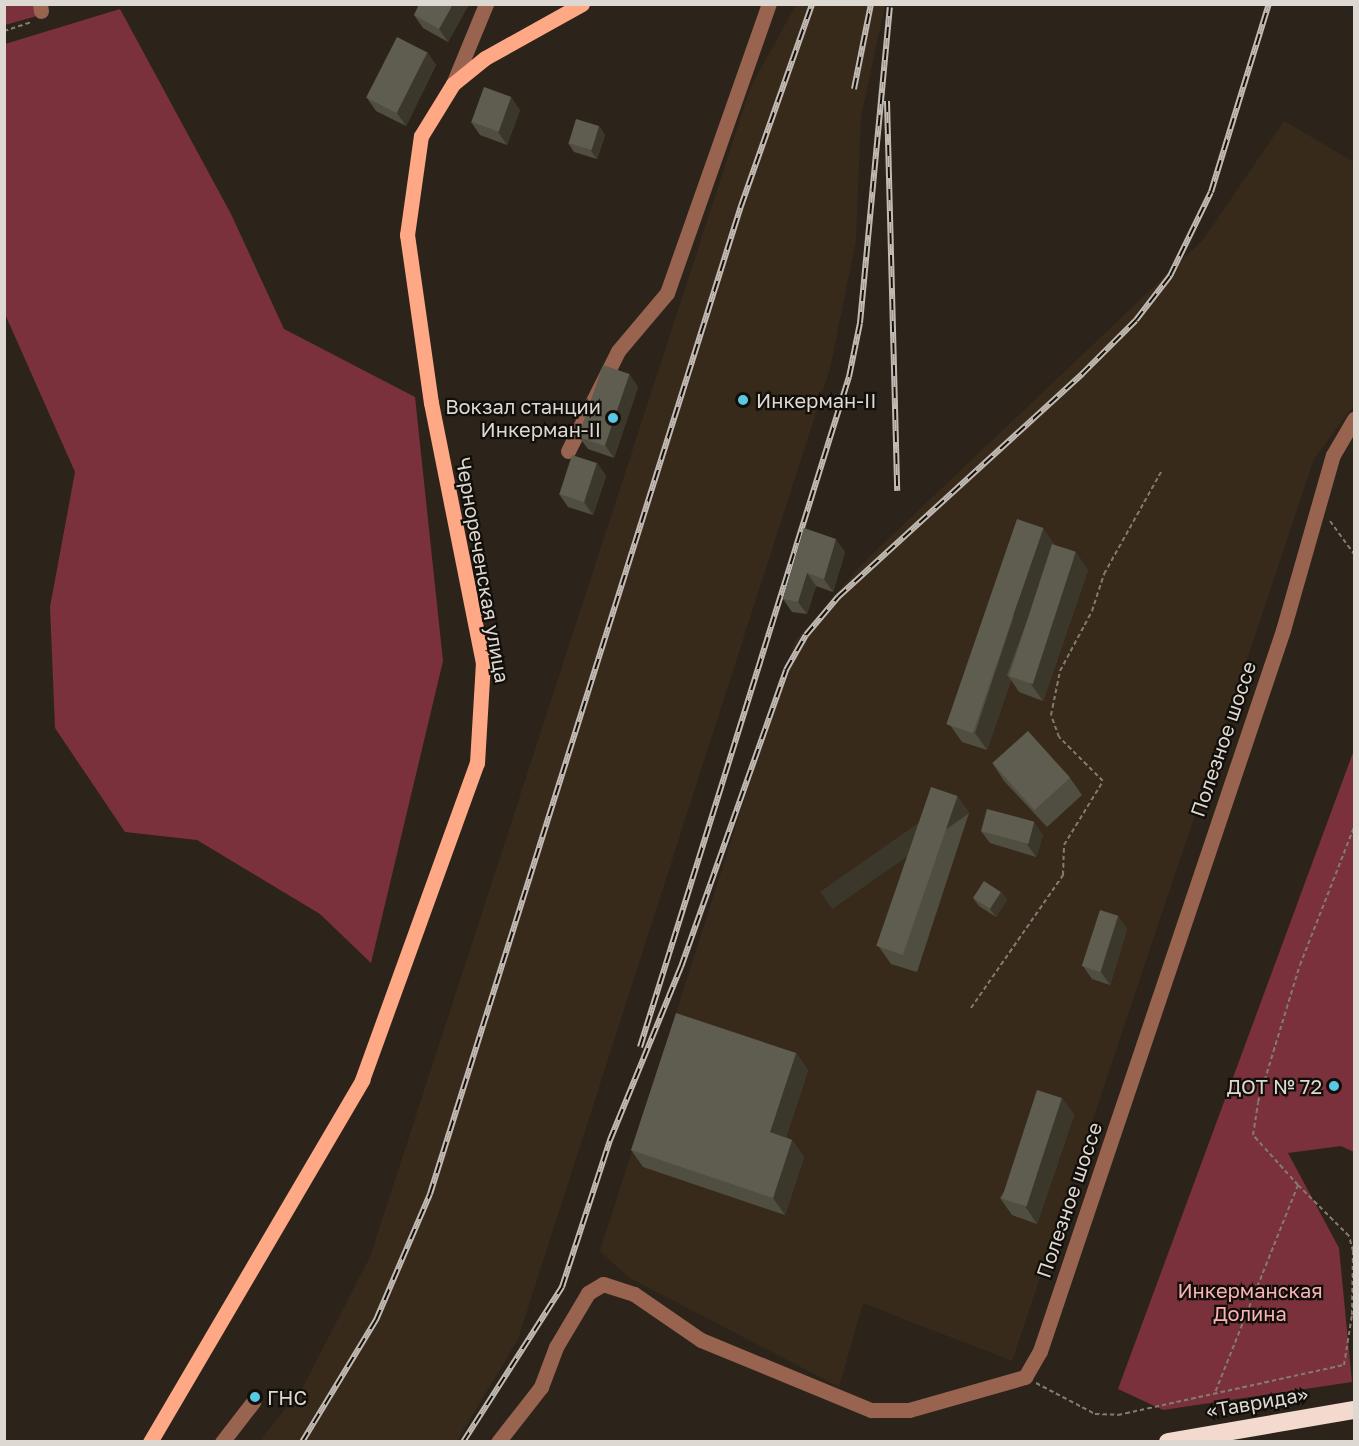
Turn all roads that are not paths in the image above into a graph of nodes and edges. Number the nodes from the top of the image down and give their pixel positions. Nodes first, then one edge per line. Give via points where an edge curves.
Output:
1 (486, 4) edge
2 (582, 4) edge
3 (770, 4) edge
4 (453, 84) junction
5 (1354, 419) edge
6 (568, 451) dead end
7 (173, 1401) junction
8 (254, 1402) dead end
9 (1354, 1410) edge
10 (150, 1442) edge
11 (155, 1442) edge
12 (222, 1442) edge
13 (498, 1442) edge
14 (1168, 1442) edge

1 - 4 street
2 - 4 main road, Чернореченская улица via 485,58
3 - 6 street via 667,293 618,351
4 - 7 main road, Чернореченская улица via 421,136 408,235 431,403 483,663 483,714 467,794 362,1080
5 - 13 street, Полезное шоссе via 1333,455 1283,630 1040,1351 1025,1377 909,1410 871,1410 701,1340 634,1294 603,1284 588,1293 556,1347 541,1387
7 - 10 main road
7 - 11 main road
8 - 12 street
9 - 14 highway, «Таврида»

